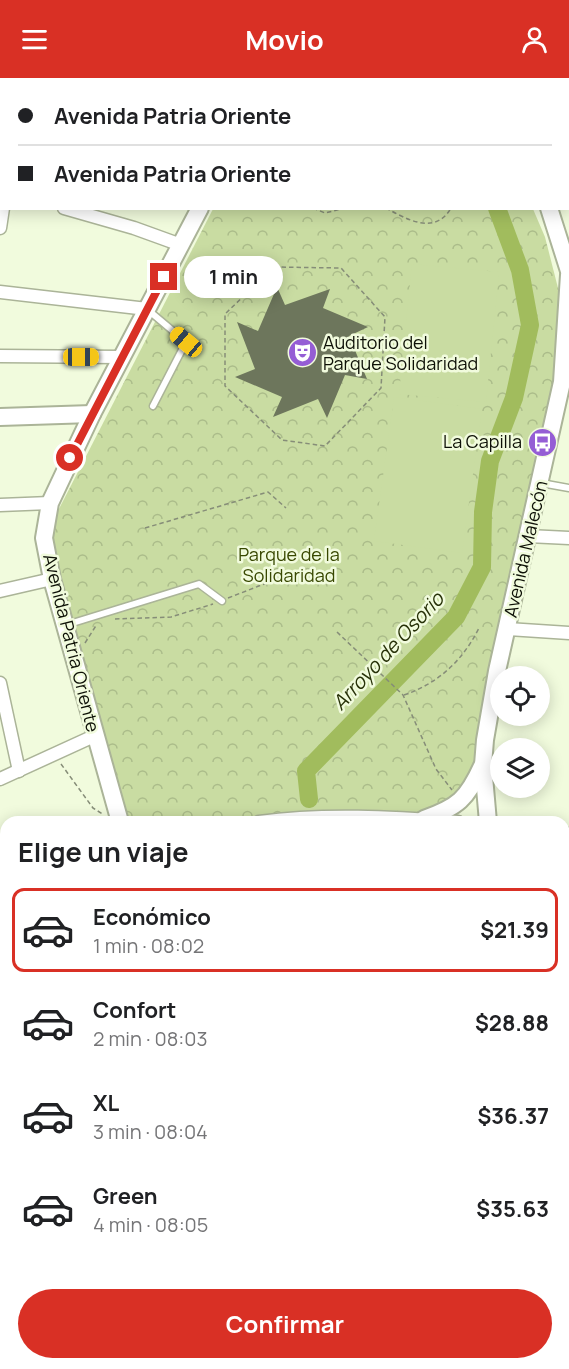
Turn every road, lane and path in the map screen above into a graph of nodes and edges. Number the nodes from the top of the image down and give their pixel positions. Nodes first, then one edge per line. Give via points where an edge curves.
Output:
1 (1, 210) edge
2 (71, 210) edge
3 (199, 210) edge
4 (318, 210) edge
5 (337, 210) edge
6 (390, 210) edge
7 (449, 210) edge
8 (550, 210) edge
9 (0, 228) edge
10 (181, 245) junction
11 (569, 273) edge
12 (0, 292) edge
13 (147, 309) junction
14 (0, 356) edge
15 (122, 357) junction
16 (153, 406) dead end
17 (92, 414) junction
18 (0, 417) edge
19 (325, 446) joint
20 (540, 483) junction
21 (569, 488) edge
22 (50, 503) junction
23 (0, 505) edge
24 (286, 508) dead end
25 (145, 528) dead end
26 (528, 536) junction
27 (569, 538) edge
28 (290, 574) dead end
29 (52, 579) junction
30 (0, 591) edge
31 (222, 601) junction
32 (112, 619) dead end
33 (101, 620) dead end
34 (66, 625) junction
35 (479, 628) dead end
36 (507, 629) junction
37 (338, 632) dead end
38 (569, 633) edge
39 (74, 658) junction
40 (0, 683) edge
41 (403, 695) junction
42 (94, 736) junction
43 (54, 756) junction
44 (483, 765) junction
45 (20, 771) junction
46 (0, 779) edge
47 (461, 802) junction
48 (107, 816) edge
49 (113, 816) edge
50 (431, 816) edge
51 (487, 816) edge

1 - 9 street
2 - 10 street
3 - 10 street, Avenida Patria Oriente
4 - 5 path
6 - 7 path via 424,224 441,219
8 - 11 street, Avenida Malecón
10 - 13 street, Avenida Patria Oriente
11 - 20 street, Avenida Malecón via 562,382
12 - 13 street
13 - 15 street, Avenida Patria Oriente
13 - 16 lane via 186,342
14 - 15 street
15 - 17 street, Avenida Patria Oriente
17 - 18 street
17 - 22 street, Avenida Patria Oriente
19 - 19 path via 381,388 385,317 341,268 274,267 225,314 225,386 282,440
20 - 21 lane
20 - 26 street, Avenida Malecón
22 - 23 street
22 - 29 street, Avenida Patria Oriente via 44,538
24 - 25 path via 268,492
26 - 27 street
26 - 36 street, Avenida Malecón
28 - 31 path
29 - 30 street
29 - 34 street, Avenida Patria Oriente
31 - 32 path via 171,617
31 - 34 lane via 199,584
33 - 39 path
34 - 39 street, Avenida Patria Oriente
35 - 41 path via 464,656 424,688
36 - 38 street
36 - 44 street, Avenida Malecón
37 - 41 path
39 - 42 street, Avenida Patria Oriente
40 - 45 street
41 - 47 path via 436,769
42 - 43 street
42 - 49 street, Avenida Patria Oriente
43 - 45 street
43 - 48 path via 93,808
44 - 47 street
44 - 51 street, Avenida Malecón
45 - 46 street
47 - 50 street

